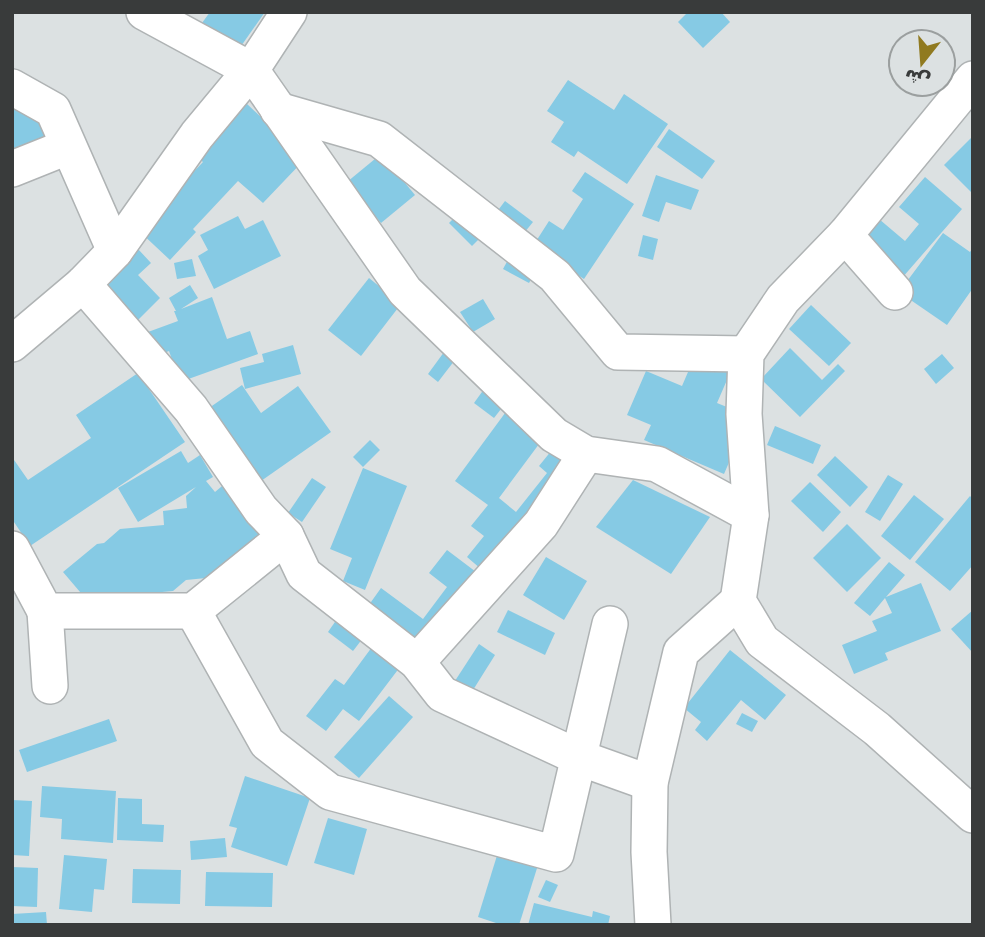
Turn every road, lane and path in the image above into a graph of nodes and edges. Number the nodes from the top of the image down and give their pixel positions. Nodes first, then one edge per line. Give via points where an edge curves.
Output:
1 (144, 12) edge
2 (289, 12) edge
3 (251, 70) junction
4 (12, 87) edge
5 (968, 96) edge
6 (278, 110) junction
7 (68, 147) junction
8 (12, 169) edge
9 (845, 235) junction
10 (115, 251) junction
11 (83, 284) junction
12 (895, 292) dead end
13 (12, 344) edge
14 (746, 354) junction
15 (586, 454) junction
16 (751, 515) junction
17 (286, 536) junction
18 (12, 549) edge
19 (738, 601) junction
20 (45, 611) junction
21 (193, 611) junction
22 (610, 624) dead end
23 (417, 662) junction
24 (50, 686) dead end
25 (580, 758) junction
26 (650, 783) junction
27 (973, 815) edge
28 (653, 925) edge

1 - 3 street
2 - 3 street
3 - 6 street
3 - 10 street via 197,135
4 - 7 street via 52,110
5 - 9 street
6 - 14 street via 379,139 555,276 618,352
6 - 15 street via 405,291 554,435
7 - 8 street
7 - 10 street
9 - 12 street
9 - 14 street via 783,299
10 - 11 street
11 - 13 street
11 - 17 street via 191,409 261,510
14 - 16 street via 744,414
15 - 16 street via 657,464
15 - 23 street via 541,524
16 - 19 street
17 - 21 street
17 - 23 street via 304,574
18 - 20 street
19 - 26 street via 681,652
19 - 27 street via 762,641 877,729
20 - 21 street
20 - 24 street
21 - 25 street via 267,743 330,792 555,854
22 - 25 street
23 - 25 street via 442,694
25 - 26 street
26 - 28 street

